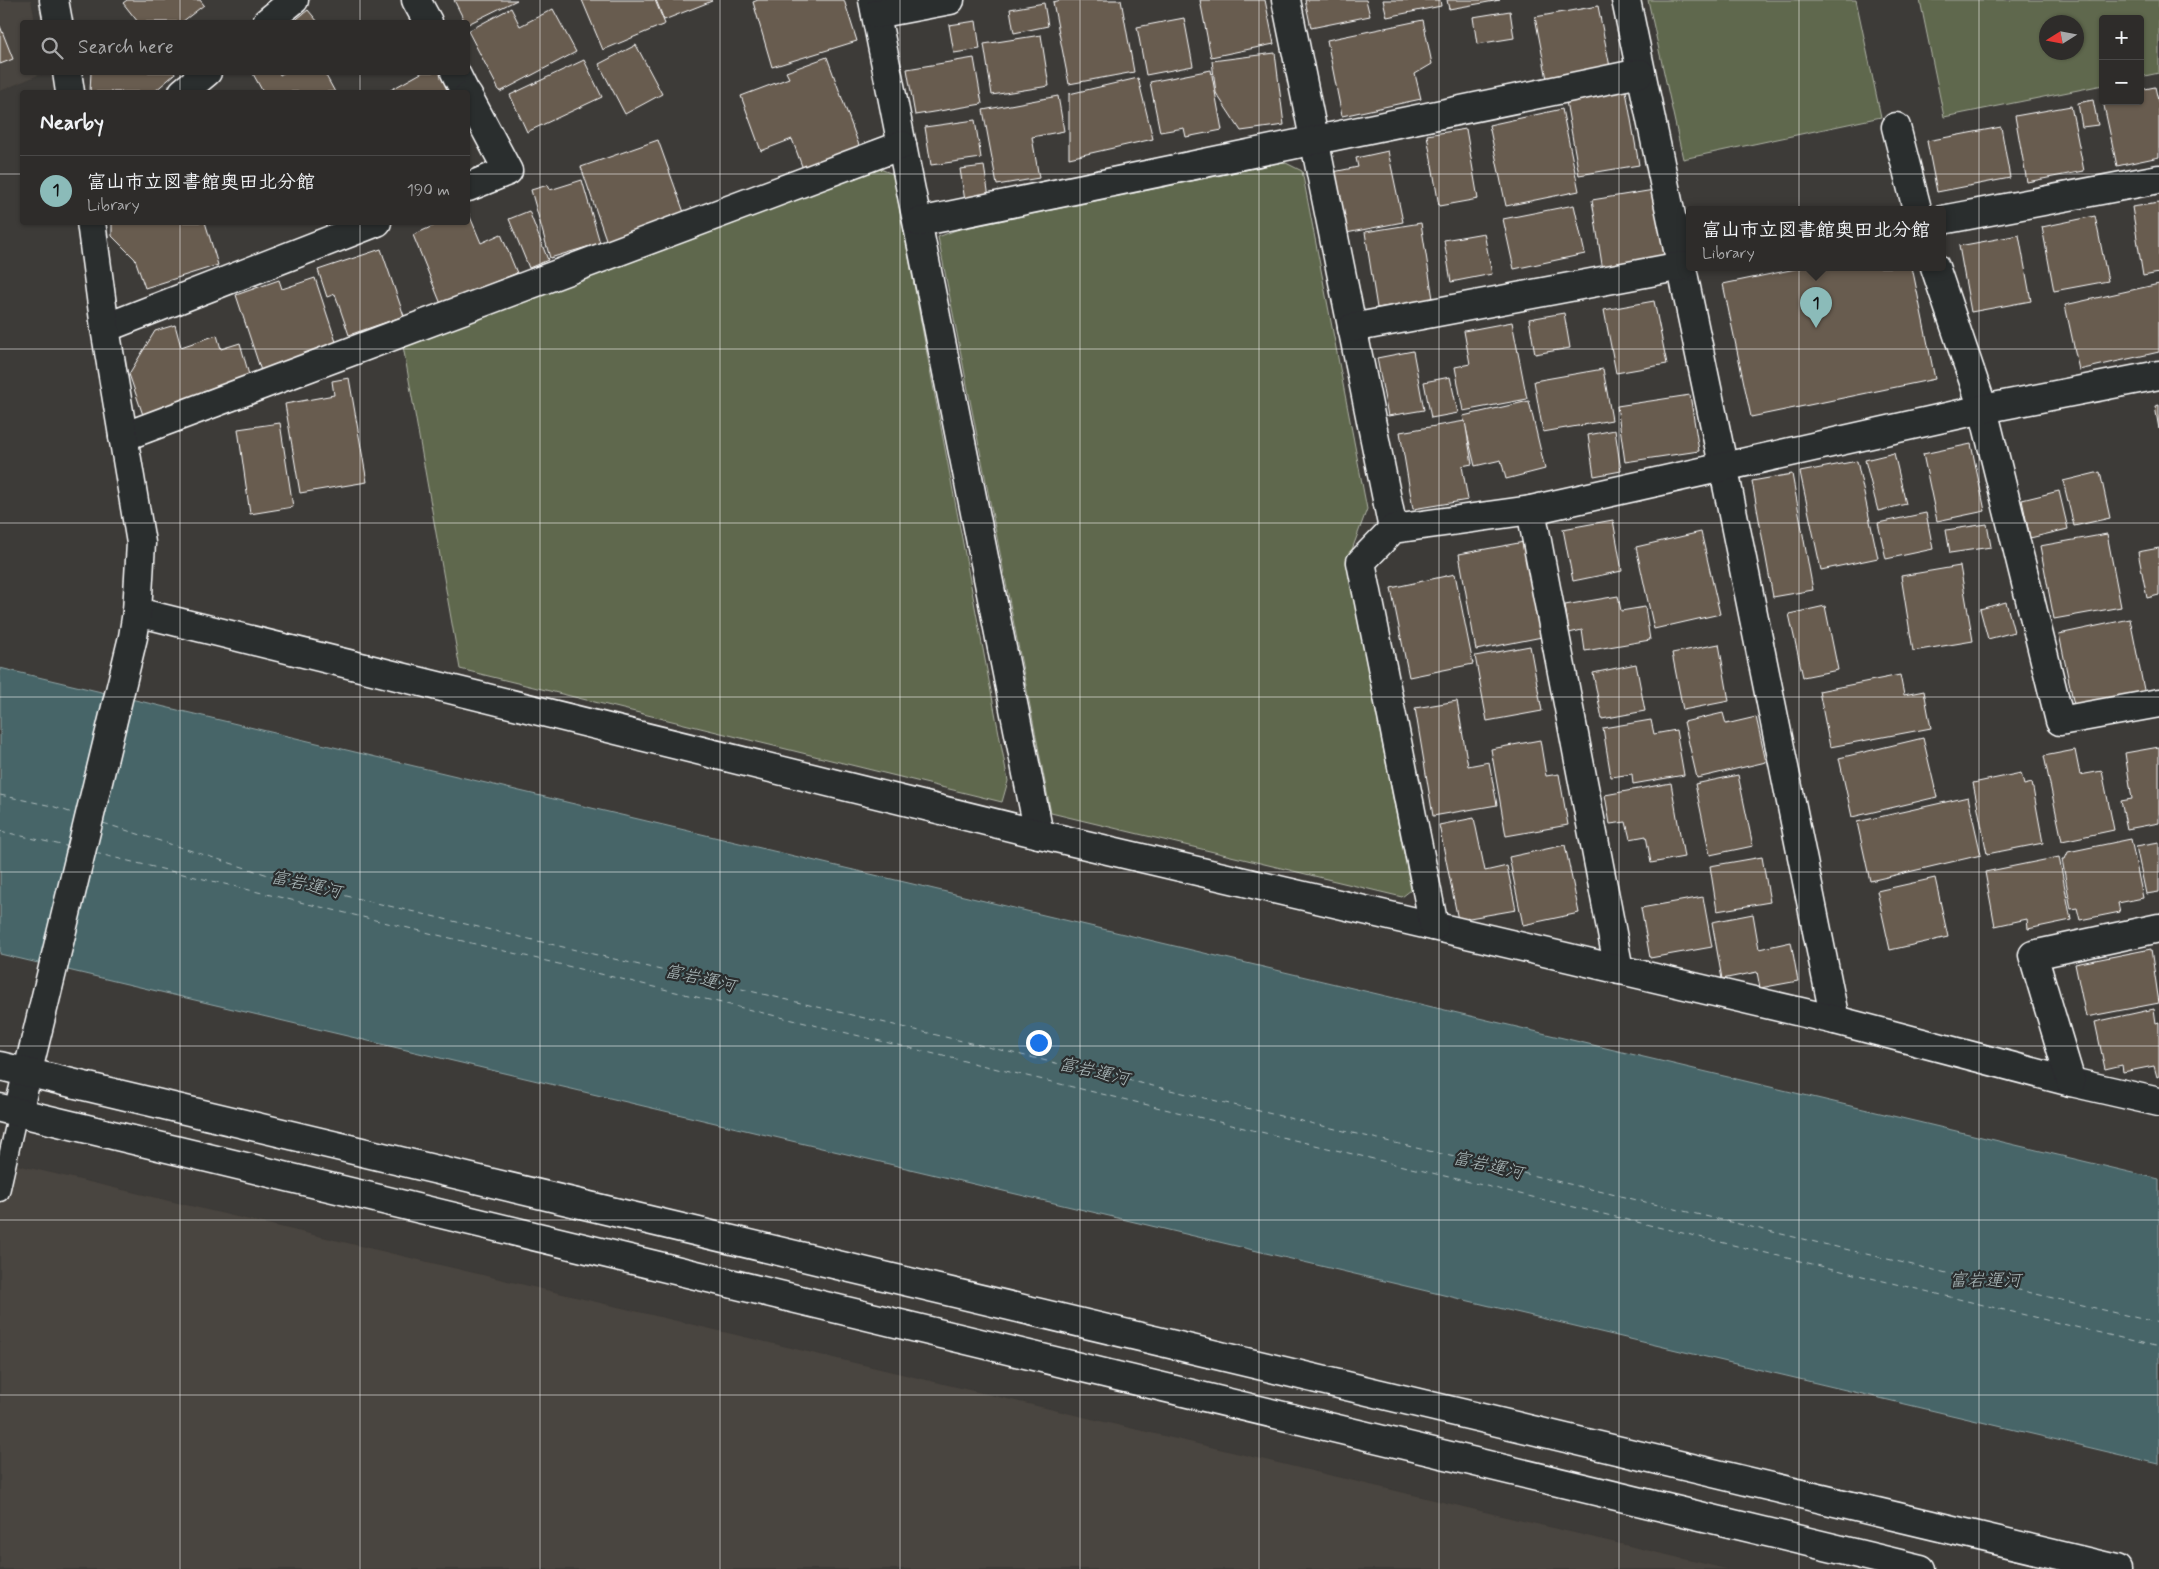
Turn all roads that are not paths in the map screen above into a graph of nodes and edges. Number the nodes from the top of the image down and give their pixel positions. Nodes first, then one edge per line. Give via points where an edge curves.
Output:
1 (54, 0) edge
2 (294, 0) edge
3 (416, 0) edge
4 (950, 0) edge
5 (1286, 0) edge
6 (1626, 0) edge
7 (875, 7) edge
8 (58, 20) edge
9 (269, 20) edge
10 (427, 20) edge
11 (1640, 73) junction
12 (67, 75) edge
13 (203, 75) edge
14 (457, 75) edge
15 (70, 90) edge
16 (185, 90) edge
17 (465, 90) edge
18 (470, 100) edge
19 (1896, 127) dead end
20 (1314, 140) junction
21 (902, 145) junction
22 (2159, 179) edge
23 (470, 186) edge
24 (1916, 206) edge
25 (1946, 219) edge
26 (919, 222) junction
27 (91, 225) edge
28 (369, 225) edge
29 (1682, 266) junction
30 (1936, 271) edge
31 (106, 328) junction
32 (1352, 328) junction
33 (2159, 376) edge
34 (1983, 408) junction
35 (123, 436) junction
36 (1723, 465) junction
37 (1531, 510) junction
38 (1393, 530) junction
39 (135, 625) junction
40 (2159, 703) edge
41 (1039, 834) junction
42 (1434, 926) junction
43 (2159, 928) edge
44 (1619, 970) junction
45 (1835, 1020) junction
46 (0, 1066) edge
47 (28, 1073) junction
48 (2071, 1082) junction
49 (2159, 1102) edge
50 (9, 1110) edge
51 (0, 1192) edge
52 (1921, 1569) edge
53 (2117, 1569) edge

1 - 8 street
2 - 9 street
3 - 10 street
4 - 7 street
5 - 20 street
6 - 11 street
7 - 21 street
11 - 20 street
11 - 29 street
12 - 15 street
13 - 16 street
14 - 17 street
18 - 23 street via 508,172
19 - 24 street
20 - 26 street
20 - 32 street
21 - 26 street
21 - 35 street
22 - 25 street
26 - 41 street
27 - 31 street
28 - 31 street
29 - 32 street
29 - 36 street
30 - 34 street
31 - 35 street
32 - 38 street
33 - 34 street
34 - 36 street
34 - 40 street via 2060,721
35 - 39 street via 141,542
36 - 37 street
36 - 45 street
37 - 38 street
37 - 44 street
38 - 42 street via 1361,562
39 - 41 street
39 - 47 street
41 - 42 street
42 - 44 street
43 - 48 street via 2034,955
44 - 45 street
45 - 48 street
46 - 47 street
47 - 50 street
47 - 53 street
48 - 49 street
50 - 51 lane
50 - 52 street

